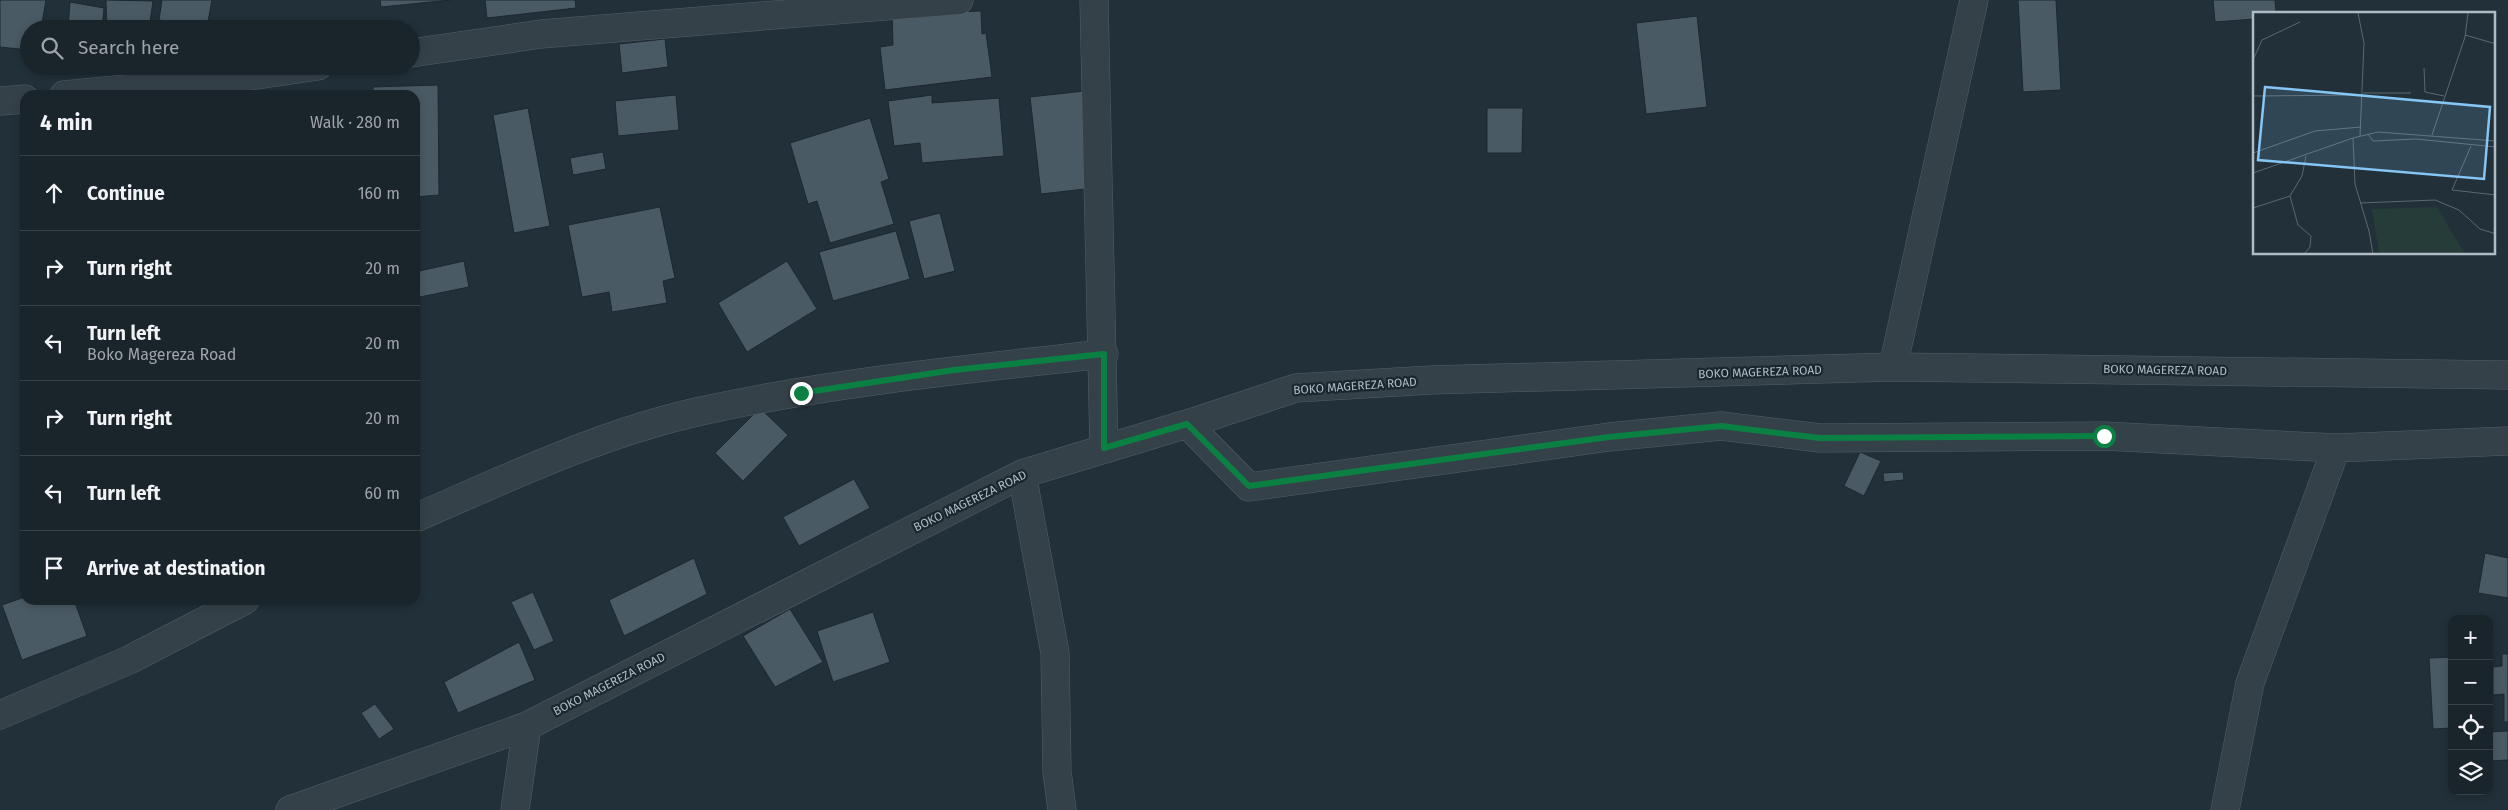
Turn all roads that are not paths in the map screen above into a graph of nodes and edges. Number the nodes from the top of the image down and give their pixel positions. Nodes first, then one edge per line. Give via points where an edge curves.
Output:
1 (959, 0) edge
2 (1094, 0) edge
3 (1974, 0) edge
4 (420, 52) edge
5 (256, 75) edge
6 (115, 90) edge
7 (20, 99) edge
8 (0, 101) edge
9 (1104, 354) junction
10 (1893, 367) junction
11 (2508, 375) edge
12 (1187, 424) junction
13 (2508, 441) edge
14 (1104, 448) junction
15 (2336, 448) junction
16 (1022, 474) junction
17 (420, 516) edge
18 (235, 605) edge
19 (0, 715) edge
20 (526, 726) junction
21 (290, 810) edge
22 (515, 810) edge
23 (1062, 810) edge
24 (2225, 810) edge

1 - 4 street via 541,34
2 - 9 street
3 - 10 street
5 - 6 street
7 - 8 street
9 - 14 street
9 - 17 street via 954,370 700,412 595,442
10 - 11 street, BOKO MAGEREZA ROAD
10 - 12 street, BOKO MAGEREZA ROAD via 1431,380 1296,388
12 - 14 street, BOKO MAGEREZA ROAD
12 - 15 street via 1249,486 1609,437 1721,426 1820,438 2104,436
13 - 15 street
14 - 16 street, BOKO MAGEREZA ROAD
15 - 24 street via 2250,683
16 - 20 street, BOKO MAGEREZA ROAD
16 - 23 street via 1055,653 1056,772
18 - 19 street via 128,660
20 - 21 street, BOKO MAGEREZA ROAD
20 - 22 street

